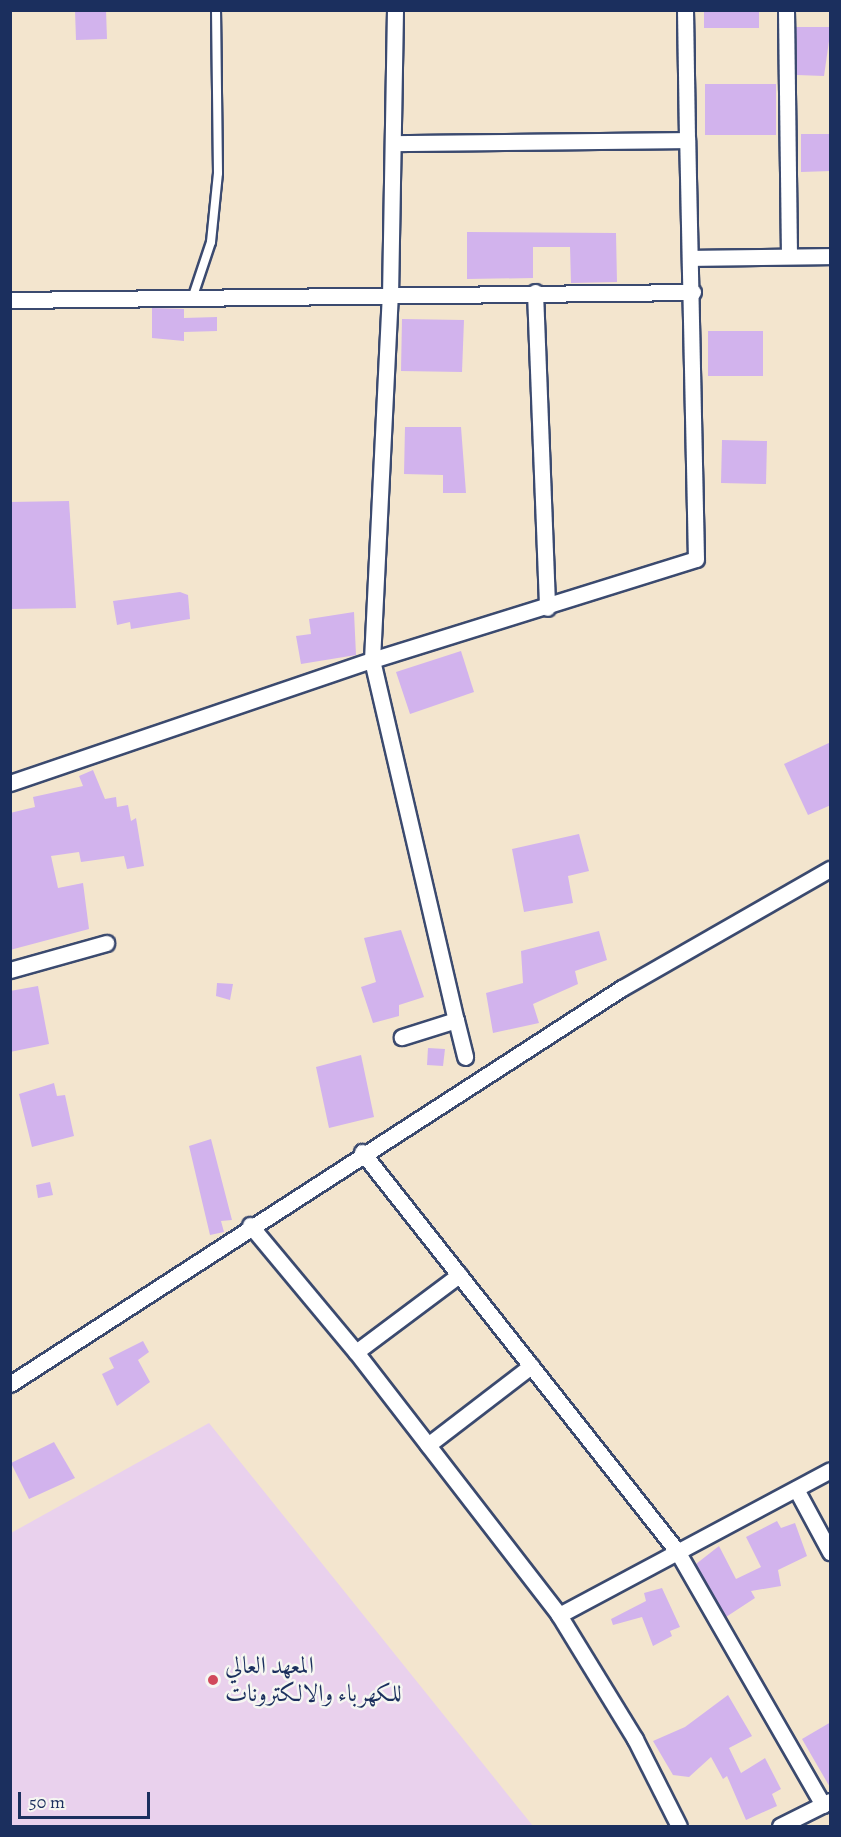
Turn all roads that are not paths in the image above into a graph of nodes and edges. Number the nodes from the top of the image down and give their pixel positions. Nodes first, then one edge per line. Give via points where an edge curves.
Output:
1 (216, 10) edge
2 (395, 10) edge
3 (685, 10) edge
4 (786, 10) edge
5 (687, 140) junction
6 (393, 143) junction
7 (789, 256) junction
8 (831, 256) edge
9 (692, 258) junction
10 (390, 292) junction
11 (535, 292) junction
12 (693, 292) junction
13 (193, 296) junction
14 (10, 300) edge
15 (547, 608) junction
16 (372, 660) junction
17 (10, 783) edge
18 (831, 869) edge
19 (106, 943) dead end
20 (10, 970) edge
21 (456, 1020) junction
22 (402, 1036) dead end
23 (465, 1057) dead end
24 (362, 1152) junction
25 (250, 1225) junction
26 (459, 1275) junction
27 (356, 1352) junction
28 (531, 1366) junction
29 (10, 1384) edge
30 (428, 1445) junction
31 (831, 1470) edge
32 (796, 1489) junction
33 (677, 1551) junction
34 (831, 1552) edge
35 (559, 1615) junction
36 (827, 1803) edge
37 (679, 1827) edge
38 (780, 1827) edge

1 - 13 lane via 218,173 211,242
2 - 6 street
3 - 5 street
4 - 7 street
5 - 6 street
5 - 9 street
6 - 10 street
7 - 8 street
7 - 9 street
9 - 12 street
10 - 11 street
10 - 13 street
10 - 16 street
11 - 12 street
11 - 15 street
12 - 15 street via 696,560
13 - 14 street
15 - 16 street
16 - 17 street
16 - 21 street
18 - 24 street via 622,987
19 - 20 street
21 - 22 street
21 - 23 street
24 - 25 street
24 - 26 street
25 - 27 street
25 - 29 street
26 - 27 street
26 - 28 street
27 - 30 street
28 - 30 street
28 - 33 street
30 - 35 street
31 - 32 street
32 - 33 street
32 - 34 street
33 - 35 street
33 - 36 street
35 - 37 street via 635,1739
36 - 38 street

